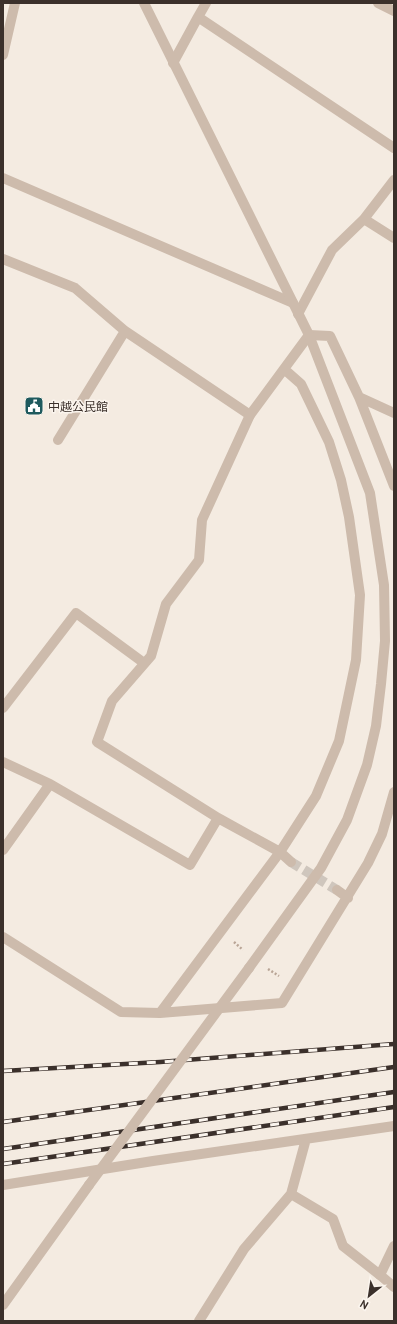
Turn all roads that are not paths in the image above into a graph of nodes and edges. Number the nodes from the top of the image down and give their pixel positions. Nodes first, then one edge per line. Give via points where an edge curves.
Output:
1 (14, 3) edge
2 (144, 3) edge
3 (206, 3) edge
4 (378, 3) edge
5 (394, 12) edge
6 (198, 17) junction
7 (3, 55) edge
8 (173, 63) junction
9 (394, 148) edge
10 (3, 178) edge
11 (394, 180) edge
12 (364, 219) junction
13 (394, 238) edge
14 (3, 260) edge
15 (293, 304) junction
16 (298, 314) junction
17 (125, 331) junction
18 (309, 335) junction
19 (284, 369) junction
20 (359, 396) junction
21 (394, 413) edge
22 (250, 415) junction
23 (58, 440) dead end
24 (394, 486) edge
25 (144, 663) junction
26 (3, 708) edge
27 (3, 762) edge
28 (50, 784) junction
29 (394, 792) edge
30 (218, 818) junction
31 (3, 850) edge
32 (280, 852) junction
33 (291, 862) tunnel mouth
34 (337, 890) tunnel mouth
35 (348, 898) junction
36 (3, 937) edge
37 (160, 1013) junction
38 (394, 1126) edge
39 (306, 1139) junction
40 (3, 1185) edge
41 (291, 1194) junction
42 (394, 1246) edge
43 (380, 1275) junction
44 (394, 1287) edge
45 (3, 1305) edge
46 (199, 1321) edge

1 - 7 street
2 - 8 street
3 - 6 street
4 - 5 street
6 - 8 street
6 - 9 street
8 - 15 street
10 - 15 street
11 - 12 street
12 - 13 street
12 - 16 street via 332,250
14 - 17 street via 75,288
15 - 16 street
16 - 18 street
17 - 22 street
17 - 23 street
18 - 19 street
18 - 20 street via 330,336
18 - 45 street, bridge via 370,493 384,585 385,641 381,684 376,726 367,765 347,820 321,868
19 - 22 street
19 - 32 street via 301,384 329,442 349,517 360,595 356,660 339,741 316,796
20 - 21 street
20 - 24 street
22 - 25 street via 202,520 199,560 166,604 151,656
25 - 26 street via 76,613
25 - 30 street via 112,701 97,742
27 - 28 street
28 - 30 street via 190,866
28 - 31 street
29 - 35 street via 382,834
30 - 32 street
32 - 33 street
32 - 37 street
34 - 35 street
35 - 37 street via 282,1003
36 - 37 street via 121,1012
38 - 39 street
39 - 40 street
39 - 41 street
41 - 43 street via 333,1219 343,1246
41 - 46 street via 244,1249
42 - 43 street
43 - 44 street

